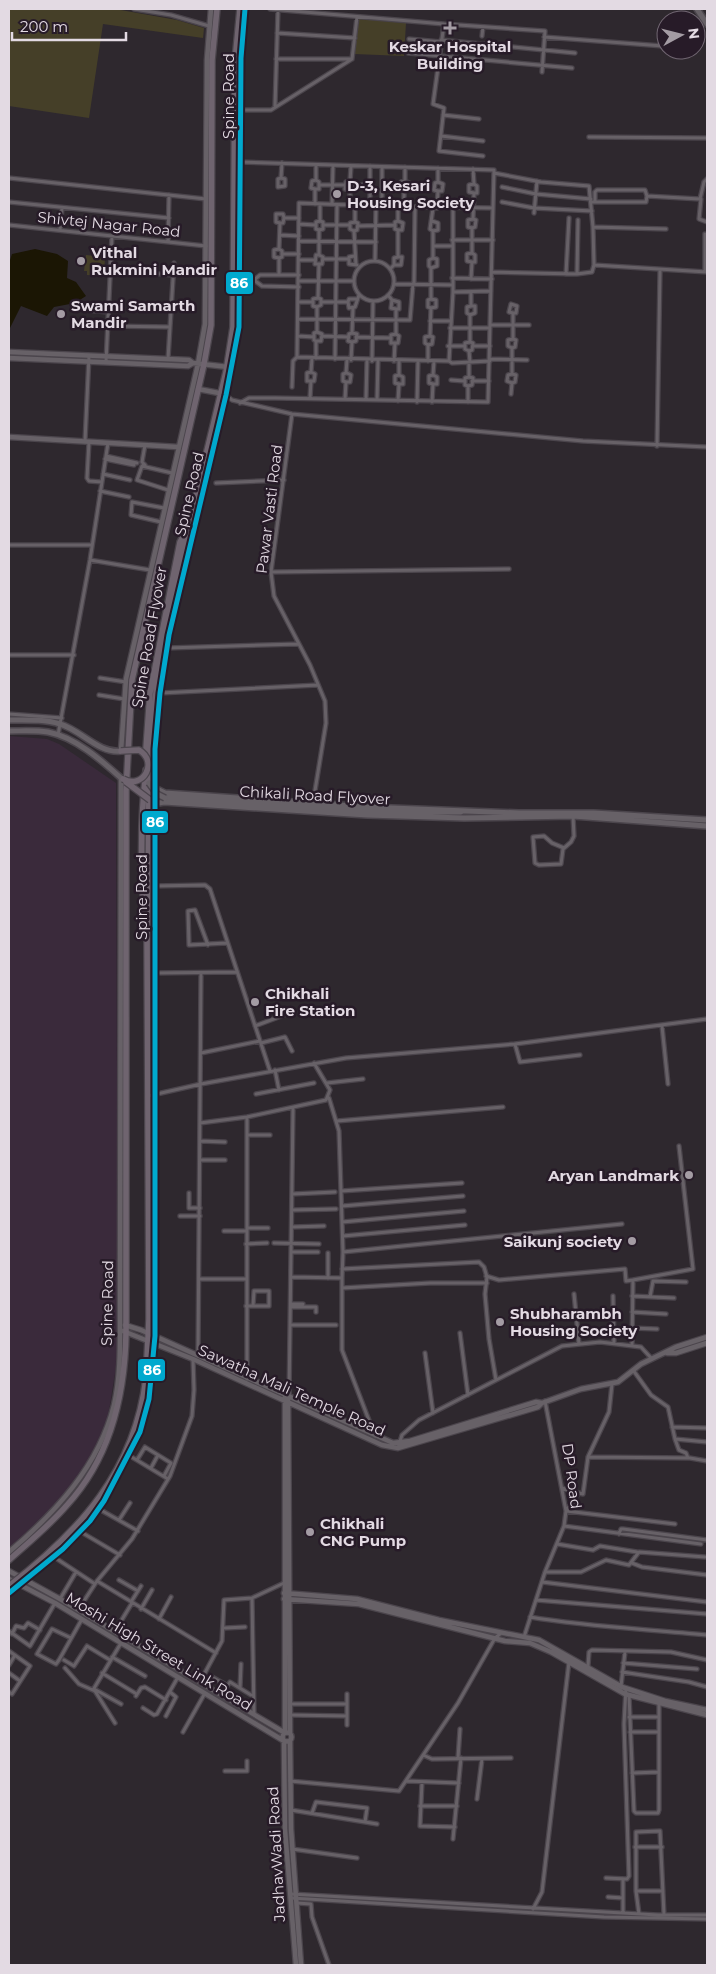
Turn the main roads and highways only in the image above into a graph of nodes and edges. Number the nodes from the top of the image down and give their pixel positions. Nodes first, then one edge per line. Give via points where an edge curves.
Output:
1 (217, 9) edge
2 (240, 9) edge
3 (697, 9) edge
4 (707, 24) edge
5 (188, 527) junction
6 (9, 720) edge
7 (9, 731) edge
8 (121, 751) joint
9 (146, 755) junction
10 (149, 767) junction
11 (123, 780) junction
12 (152, 785) junction
13 (165, 798) junction
14 (152, 802) junction
15 (465, 812) junction
16 (455, 814) junction
17 (573, 814) junction
18 (532, 815) junction
19 (464, 818) junction
20 (707, 820) edge
21 (707, 826) edge
22 (147, 934) junction
23 (9, 1560) edge
24 (9, 1586) edge

1 - 23 main road, Spine Road via 212,60 211,316 198,389 130,695 126,792 123,1324 126,1332 120,1405 106,1442 78,1492
2 - 5 main road, Spine Road via 235,61 234,318 229,367
3 - 4 main road
5 - 9 main road, Spine Road Flyover via 180,542 150,692
5 - 22 main road, Spine Road via 157,693 143,800
6 - 8 main road via 62,721 107,750
7 - 11 main road via 40,731 58,735 87,751
8 - 9 main road, bridge via 136,749
9 - 10 main road, Spine Road Flyover, bridge
10 - 11 main road, bridge via 141,780
10 - 12 main road, Spine Road Flyover, bridge
11 - 14 main road, bridge
12 - 13 main road, bridge
12 - 14 main road, Spine Road Flyover, bridge
12 - 15 main road via 165,793
13 - 14 main road, Chikali Road Flyover, bridge
13 - 16 main road, Chikali Road Flyover
14 - 19 main road
14 - 22 main road, Spine Road Flyover
15 - 16 main road, Chikali Road Flyover
15 - 18 main road
16 - 19 main road
17 - 18 main road
17 - 20 main road
17 - 21 main road
18 - 19 main road
22 - 24 main road, Spine Road, bridge via 151,1338 141,1411 131,1441 96,1504 59,1545

